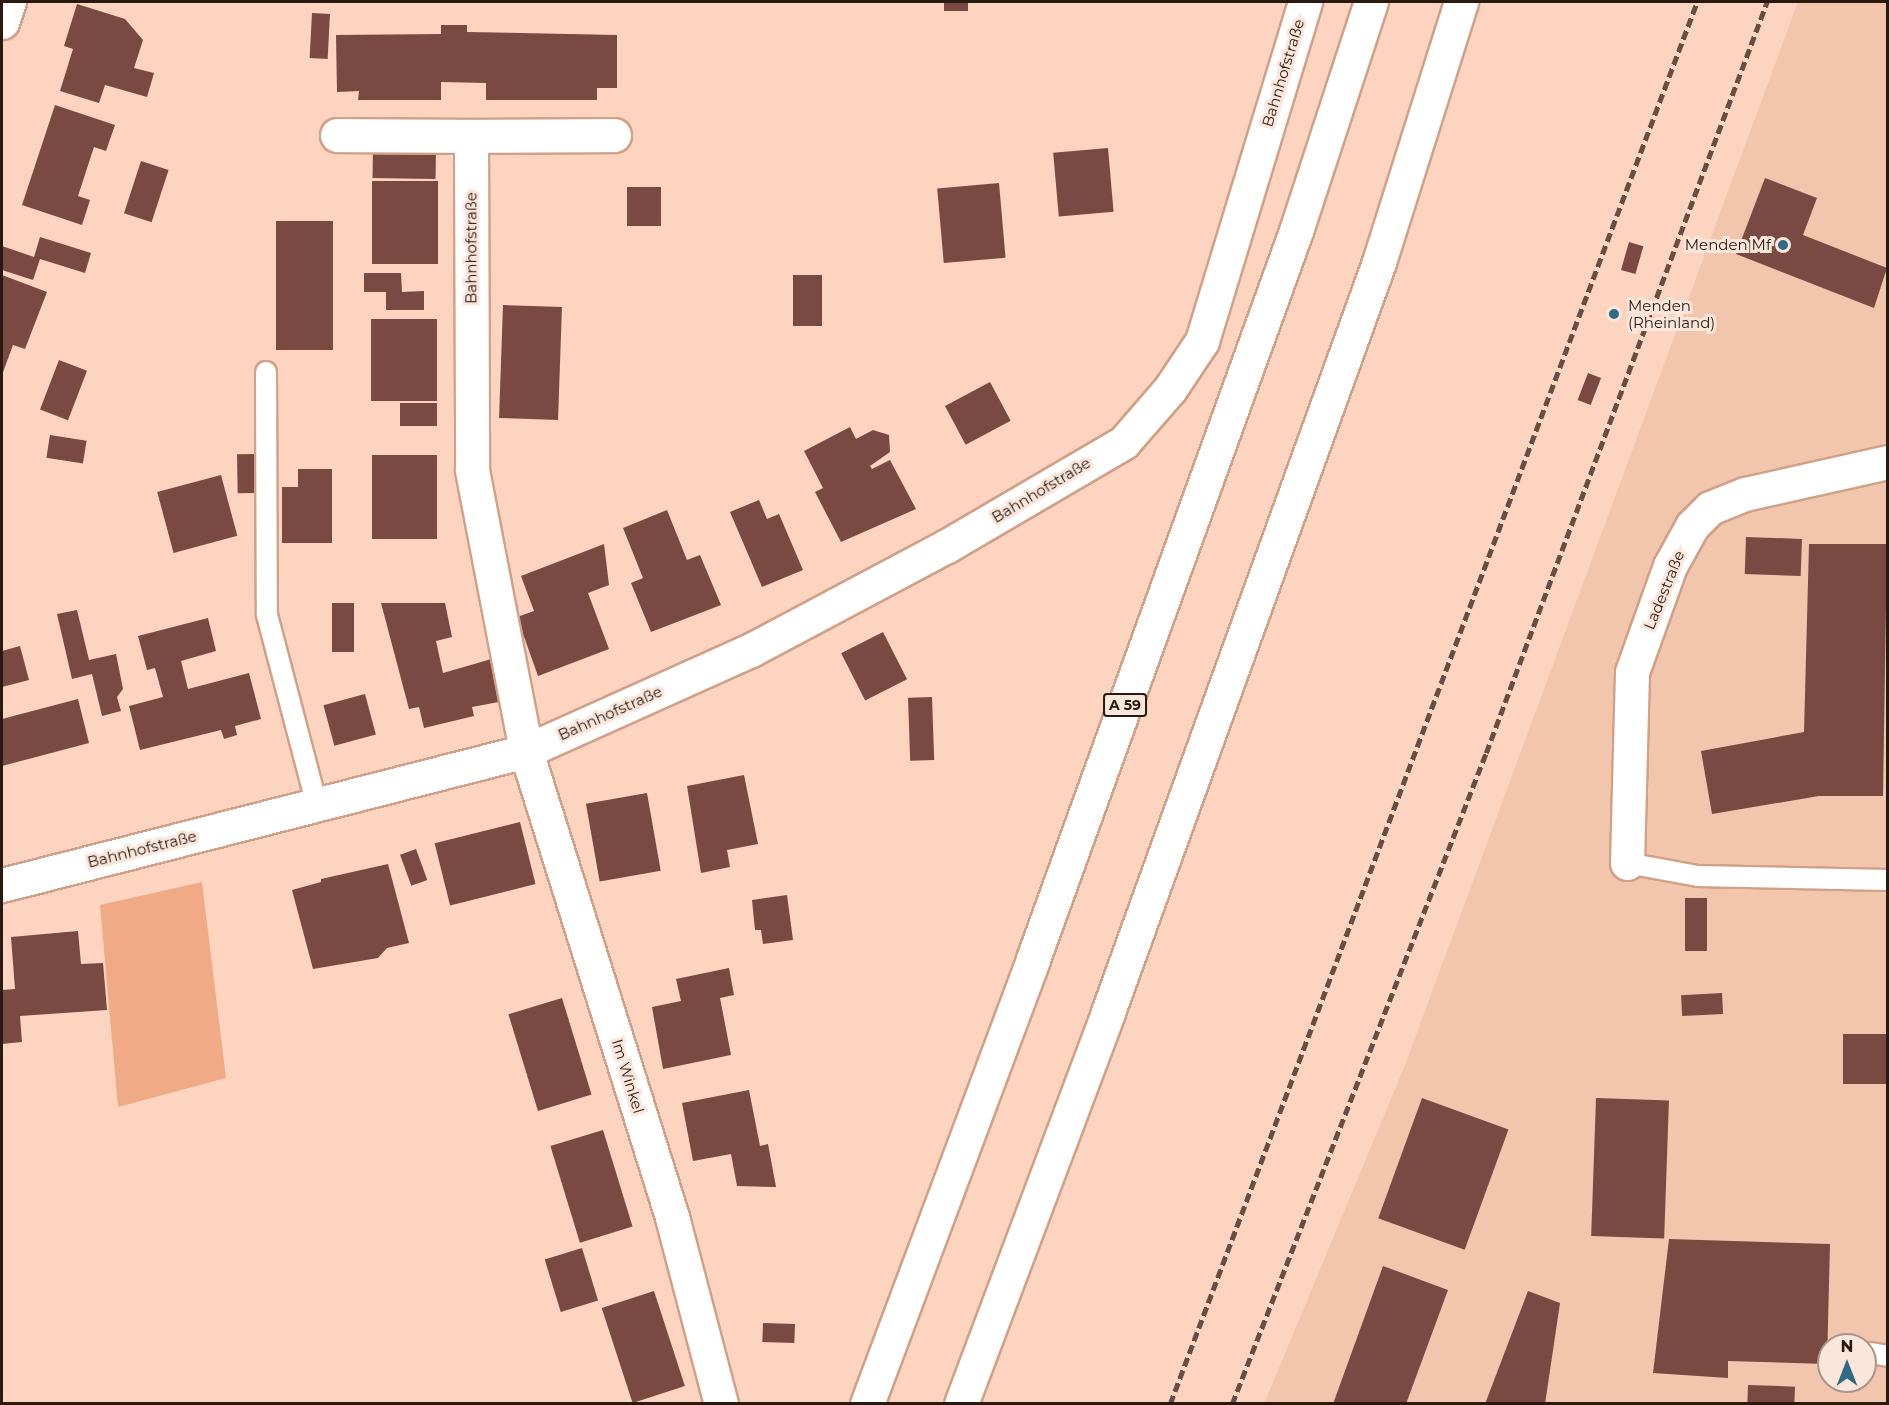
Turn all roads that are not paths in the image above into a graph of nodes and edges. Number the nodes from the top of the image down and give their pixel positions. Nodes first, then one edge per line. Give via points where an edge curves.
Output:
1 (9, 2) edge
2 (1305, 2) edge
3 (1371, 2) edge
4 (1461, 2) edge
5 (2, 22) edge
6 (337, 135) dead end
7 (614, 135) dead end
8 (471, 136) junction
9 (266, 372) dead end
10 (1887, 462) edge
11 (526, 751) junction
12 (317, 805) junction
13 (1627, 863) joint
14 (1887, 880) edge
15 (2, 885) edge
16 (721, 1404) edge
17 (867, 1404) edge
18 (961, 1404) edge

1 - 5 main road
2 - 11 main road, Bahnhofstraße via 1202,341 1170,389 1124,441 947,546 751,650
3 - 17 main road, A 59 via 1276,287
4 - 18 main road via 1379,262 1108,1012
6 - 8 main road
7 - 8 main road
8 - 11 main road, Bahnhofstraße via 471,470
9 - 12 lane via 267,615
10 - 13 main road, Ladestraße via 1745,494 1710,508 1692,526 1670,566 1632,672
11 - 12 main road, Bahnhofstraße
11 - 16 main road, Im Winkel via 673,1221
12 - 15 main road, Bahnhofstraße
13 - 14 lane via 1698,876

